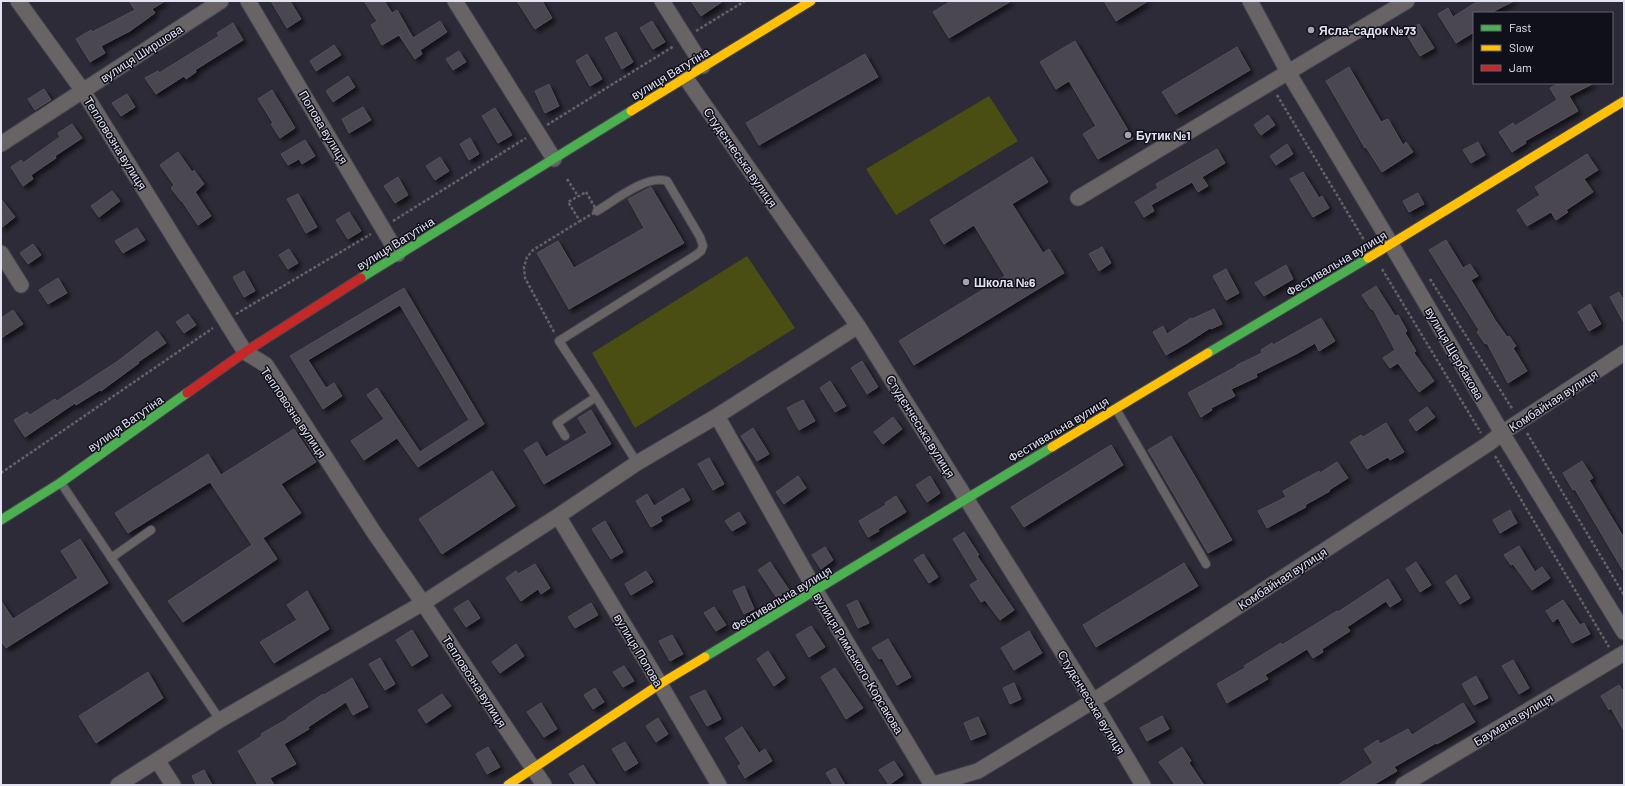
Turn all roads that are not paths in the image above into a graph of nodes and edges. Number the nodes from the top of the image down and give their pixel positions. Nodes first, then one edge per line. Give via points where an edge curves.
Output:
1 (18, 1) edge
2 (221, 1) edge
3 (248, 1) edge
4 (455, 1) edge
5 (662, 1) edge
6 (811, 1) edge
7 (1250, 1) edge
8 (1407, 1) edge
9 (703, 66) junction
10 (1288, 72) junction
11 (685, 77) junction
12 (83, 91) junction
13 (1624, 101) edge
14 (1, 144) edge
15 (554, 159) junction
16 (1078, 198) dead end
17 (597, 210) road end
18 (1391, 244) junction
19 (1, 253) edge
20 (398, 254) junction
21 (22, 285) dead end
22 (858, 326) junction
23 (246, 352) junction
24 (1624, 353) edge
25 (596, 398) junction
26 (1116, 408) junction
27 (717, 416) junction
28 (1502, 433) junction
29 (566, 436) dead end
30 (637, 463) junction
31 (60, 483) junction
32 (966, 498) junction
33 (558, 516) junction
34 (1, 520) edge
35 (151, 530) dead end
36 (111, 558) junction
37 (1206, 564) dead end
38 (816, 591) junction
39 (423, 602) junction
40 (1624, 632) edge
41 (1620, 656) edge
42 (660, 684) junction
43 (1093, 701) junction
44 (220, 720) junction
45 (157, 760) junction
46 (533, 769) junction
47 (118, 785) edge
48 (173, 785) edge
49 (508, 785) edge
50 (544, 785) edge
51 (719, 785) edge
52 (931, 785) edge
53 (1143, 785) edge
54 (1402, 785) edge

1 - 12 street, Тепловозна вулиця
2 - 12 street, вулиця Ширшова
3 - 20 street, Попова вулиця
4 - 15 street
5 - 9 street
6 - 9 street, вулиця Ватутіна
7 - 10 street, вулиця Щербакова
8 - 10 street
9 - 11 street, вулиця Ватутіна
10 - 16 street
10 - 18 street, вулиця Щербакова
11 - 15 street, вулиця Ватутіна
11 - 22 street, Студєнчеська вулиця
12 - 14 street, вулиця Ширшова
12 - 23 street, Тепловозна вулиця
13 - 18 street, Фестивальна вулиця
15 - 20 street, вулиця Ватутіна
17 - 25 lane via 643,184 662,179 667,181 703,246 696,255 559,341
18 - 26 street, Фестивальна вулиця
18 - 28 street, вулиця Щербакова
19 - 21 street
20 - 23 street, вулиця Ватутіна
22 - 27 street
22 - 32 street, Студєнчеська вулиця
23 - 31 street, вулиця Ватутіна
23 - 39 street, Тепловозна вулиця via 266,365 373,531
24 - 28 street, Комбайная вулиця
25 - 29 lane via 557,423
25 - 30 lane
26 - 32 street, Фестивальна вулиця
26 - 37 lane
27 - 30 street
27 - 38 street, вулиця Римського-Корсакова
28 - 40 street, вулиця Щербакова
28 - 43 street, Комбайная вулиця
30 - 33 street
31 - 34 street, вулиця Ватутіна
31 - 36 lane
32 - 38 street, Фестивальна вулиця
32 - 43 street, Студєнчеська вулиця
33 - 39 street
33 - 42 street, вулиця Попова
35 - 36 lane
36 - 44 lane
38 - 42 street, Фестивальна вулиця
38 - 52 street, вулиця Римського-Корсакова
39 - 44 street
39 - 46 street, Тепловозна вулиця
41 - 54 street, Баумана вулиця
42 - 46 street, Фестивальна вулиця
42 - 51 street, вулиця Попова
43 - 52 street, Комбайная вулиця via 978,771
43 - 53 street, Студєнчеська вулиця
44 - 45 street
45 - 47 street
45 - 48 street
46 - 49 street, Фестивальна вулиця
46 - 50 street, Тепловозна вулиця

